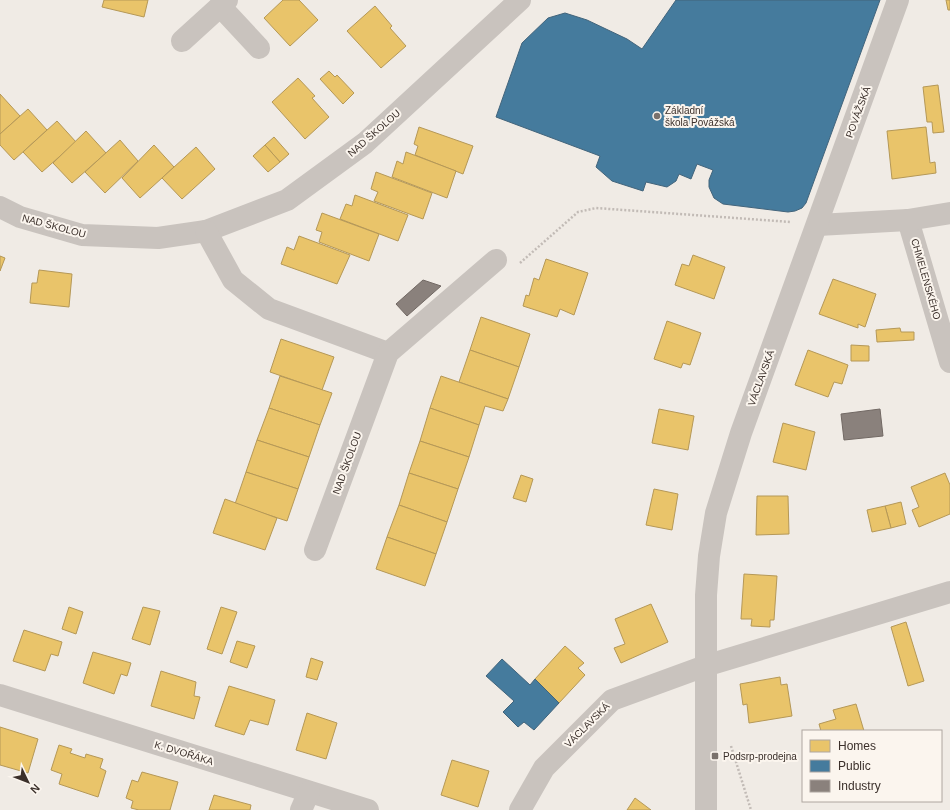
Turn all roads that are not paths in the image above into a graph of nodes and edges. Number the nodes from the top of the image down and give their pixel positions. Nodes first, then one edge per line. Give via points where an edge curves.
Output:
1 (520, 0) edge
2 (898, 0) edge
3 (224, 3) edge
4 (182, 41) dead end
5 (259, 48) dead end
6 (0, 207) edge
7 (950, 214) edge
8 (908, 220) junction
9 (818, 224) junction
10 (206, 231) junction
11 (496, 260) road end
12 (388, 353) junction
13 (950, 362) edge
14 (315, 550) dead end
15 (950, 592) edge
16 (705, 666) junction
17 (0, 695) edge
18 (305, 801) edge
19 (368, 810) edge
20 (520, 810) edge
21 (706, 810) edge

1 - 10 street, NAD ŠKOLOU via 365,143 287,200
2 - 9 street, POVÁŽSKÁ
3 - 4 street
3 - 5 street
6 - 10 street, NAD ŠKOLOU via 20,217 82,235 158,238
7 - 8 street
8 - 9 street
8 - 13 street, CHMELENSKÉHO
9 - 16 street, VÁCLAVSKÁ via 741,433 716,513 706,596
10 - 12 street via 233,280 269,309
11 - 12 street, NAD ŠKOLOU
12 - 14 street, NAD ŠKOLOU
15 - 16 street, VÁCLAVSKÁ
16 - 20 street, VÁCLAVSKÁ via 612,700 544,768
16 - 21 street, VÁCLAVSKÁ
17 - 18 street, K. DVOŘÁKA
18 - 19 street, K. DVOŘÁKA

